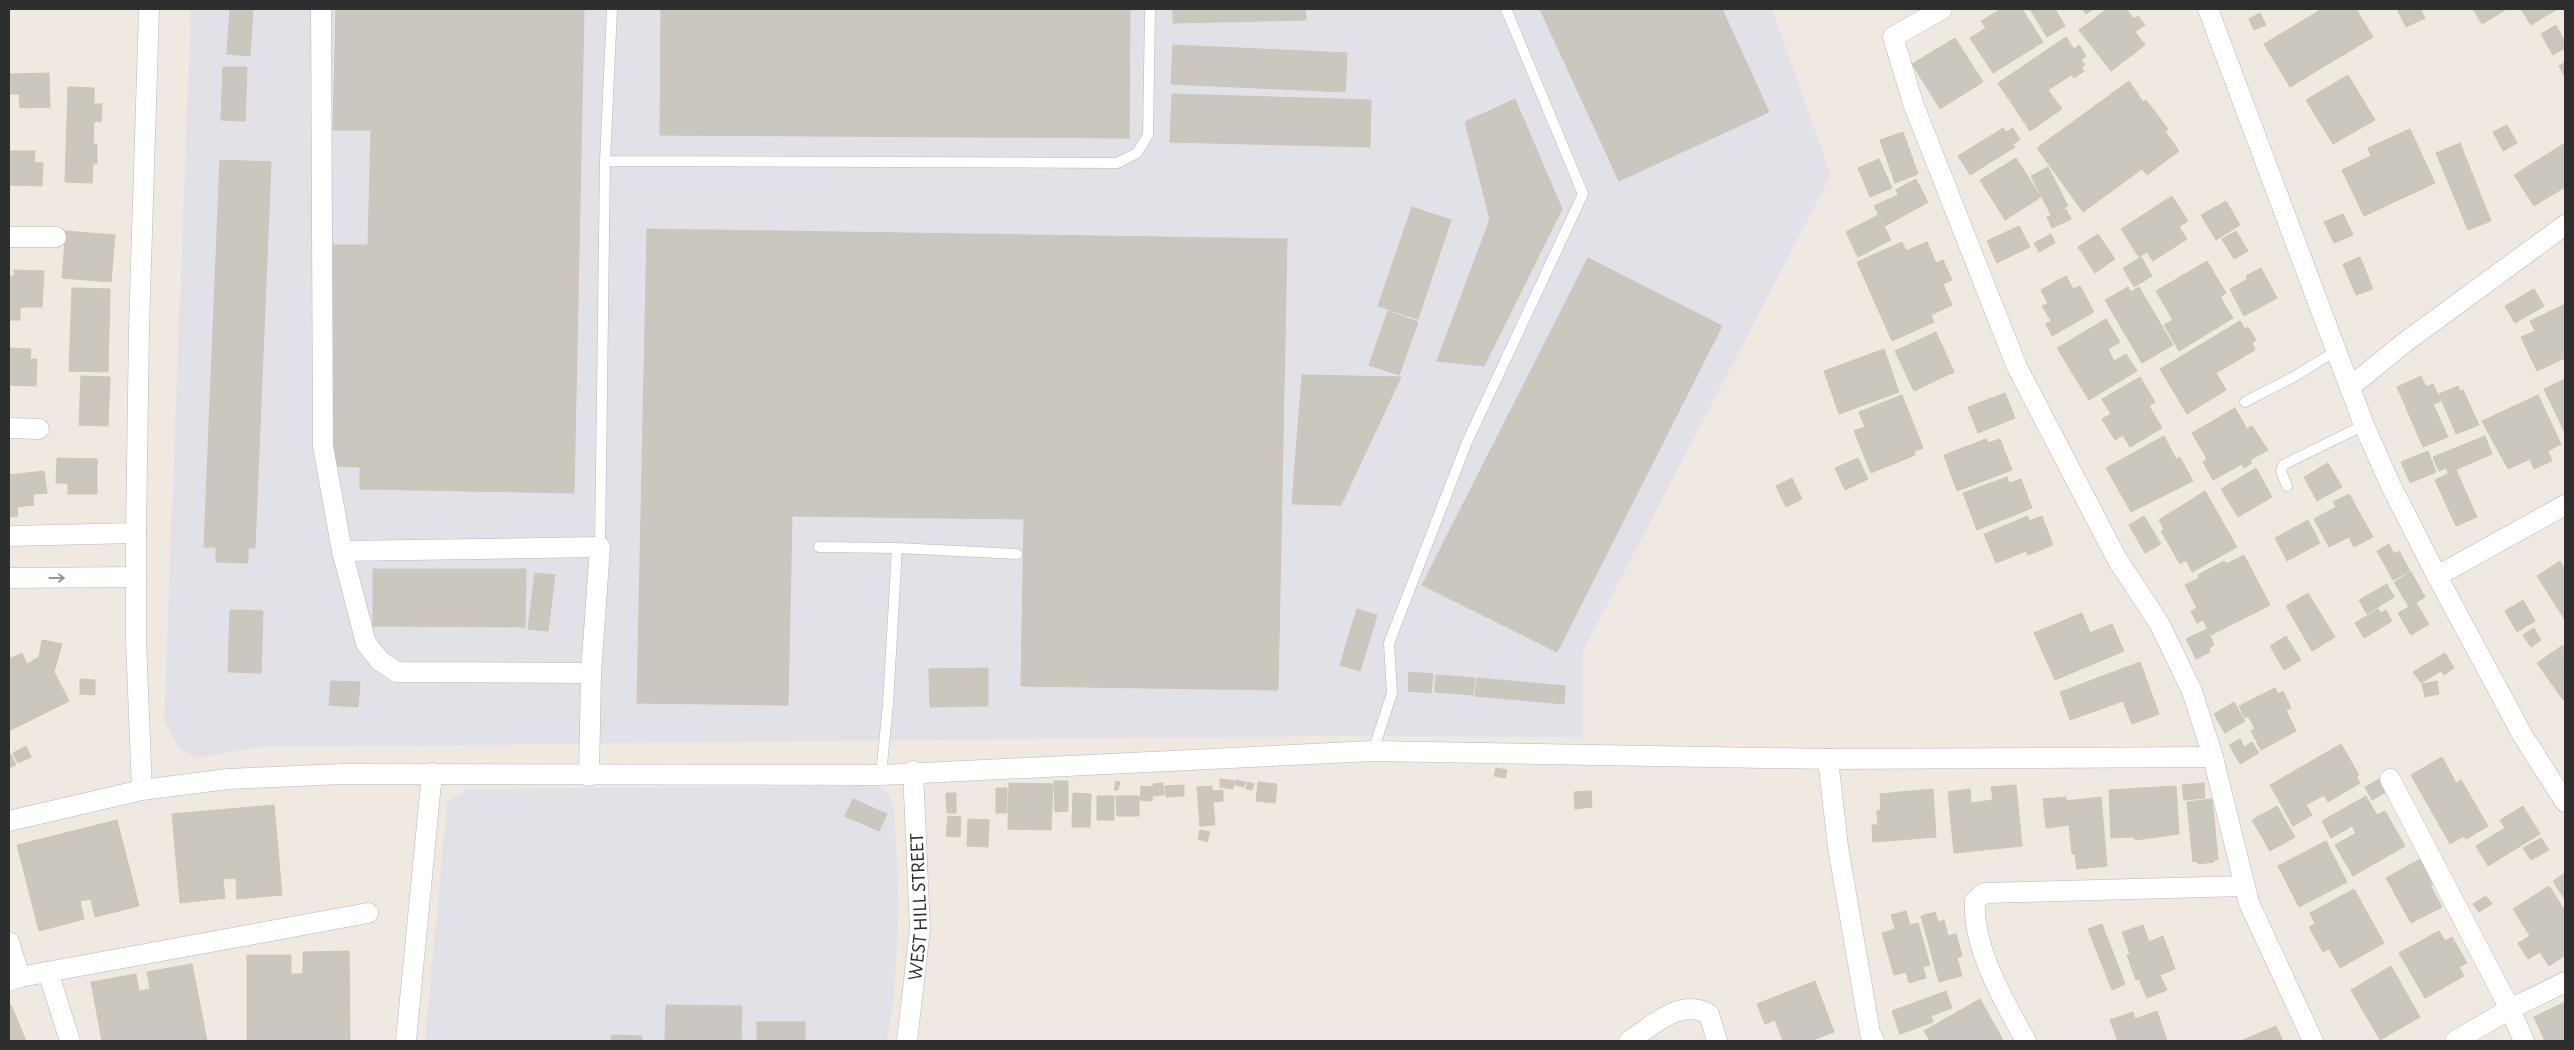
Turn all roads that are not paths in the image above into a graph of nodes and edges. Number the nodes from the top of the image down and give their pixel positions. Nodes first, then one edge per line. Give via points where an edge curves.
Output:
1 (148, 9) edge
2 (321, 9) edge
3 (612, 9) edge
4 (1150, 9) edge
5 (1506, 9) edge
6 (1942, 9) edge
7 (2208, 9) edge
8 (606, 162) junction
9 (2565, 225) edge
10 (9, 237) edge
11 (56, 237) dead end
12 (2336, 351) junction
13 (2350, 386) junction
14 (2245, 402) dead end
15 (2364, 425) junction
16 (9, 428) edge
17 (39, 429) dead end
18 (2286, 486) dead end
19 (2565, 505) edge
20 (136, 533) junction
21 (9, 536) edge
22 (600, 547) junction
23 (819, 547) dead end
24 (898, 548) junction
25 (342, 551) junction
26 (1017, 554) dead end
27 (2437, 576) junction
28 (136, 577) junction
29 (9, 578) edge
30 (591, 674) junction
31 (1373, 751) junction
32 (2213, 757) junction
33 (1828, 759) junction
34 (913, 772) junction
35 (432, 773) junction
36 (881, 774) junction
37 (588, 776) junction
38 (2390, 779) dead end
39 (142, 790) junction
40 (2565, 800) edge
41 (9, 822) edge
42 (2244, 886) junction
43 (368, 913) dead end
44 (9, 942) edge
45 (48, 972) junction
46 (14, 979) edge
47 (2565, 982) edge
48 (2510, 1009) junction
49 (70, 1041) edge
50 (406, 1041) edge
51 (907, 1041) edge
52 (1629, 1041) edge
53 (1718, 1041) edge
54 (1874, 1041) edge
55 (2026, 1041) edge
56 (2313, 1041) edge
57 (2455, 1041) edge
58 (2524, 1041) edge

1 - 20 street
2 - 25 street via 323,446
3 - 8 lane
4 - 8 lane via 1148,135 1137,153 1117,163
5 - 31 lane via 1583,194 1467,442 1388,643 1392,694
6 - 32 street via 1893,37 1914,106 2017,367 2117,558 2159,623 2192,691
7 - 12 street
8 - 22 lane
9 - 13 street
10 - 11 street
12 - 13 street
12 - 14 lane
13 - 15 street
15 - 18 lane via 2283,465 2280,471
15 - 27 street
16 - 17 street
19 - 27 street
20 - 21 street
20 - 28 street
22 - 25 street
22 - 30 street
23 - 24 lane
24 - 26 lane
24 - 36 lane
25 - 30 street via 366,643 380,661 398,672
27 - 40 street via 2523,736
29 -> 28 street
28 - 39 street
30 - 37 street
31 - 33 street
31 - 34 street
32 - 33 street
32 - 42 street
33 - 54 street via 1838,847
34 - 36 street
34 - 51 street, WEST HILL STREET via 920,929
35 - 37 street
35 - 39 street via 228,779
35 - 50 street
36 - 37 street
38 - 48 street
39 - 41 street
42 - 55 street via 1984,893 1975,901 1974,919 1991,973
42 - 56 street
43 - 45 street
44 - 46 street
45 - 46 street
45 - 49 street
47 - 48 street
48 - 57 street
48 - 58 street
52 - 53 street via 1678,1010 1697,1007 1709,1014

